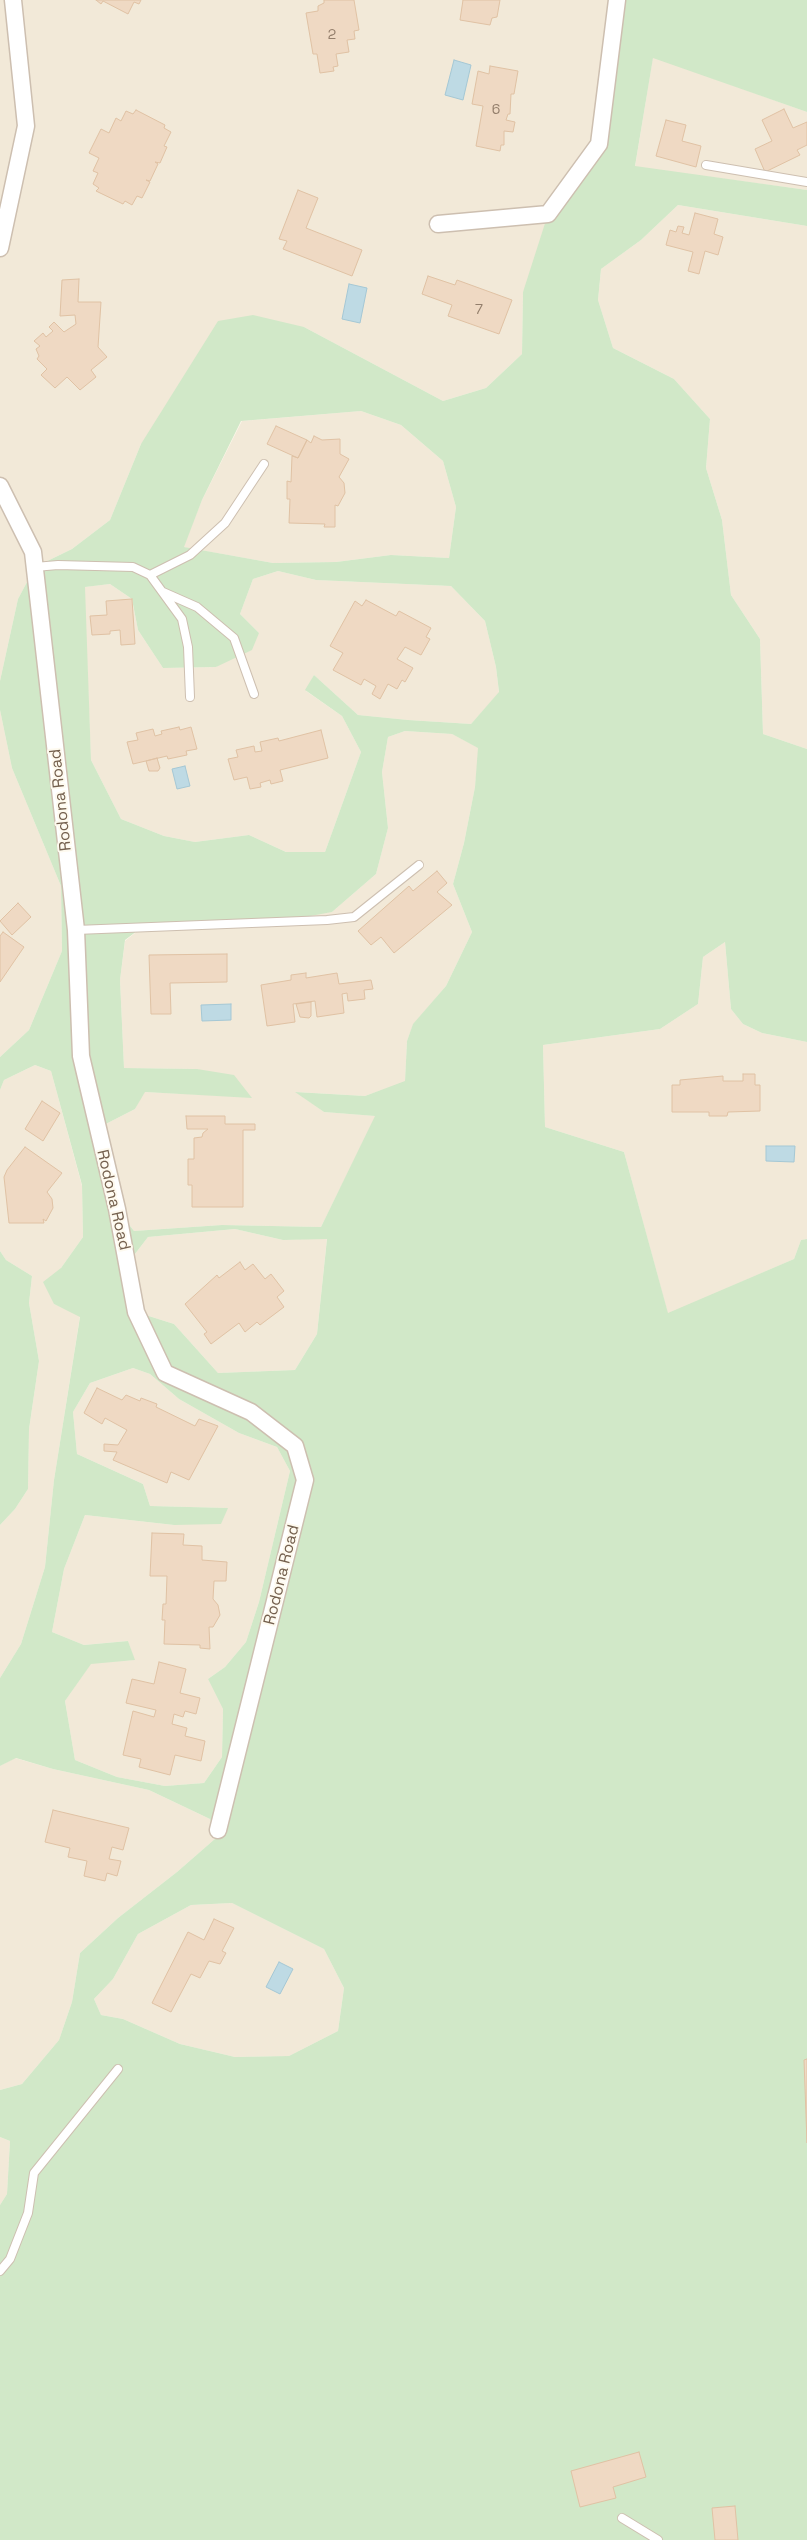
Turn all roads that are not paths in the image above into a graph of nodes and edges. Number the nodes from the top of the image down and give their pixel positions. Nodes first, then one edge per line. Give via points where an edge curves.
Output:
1 (617, 0) edge
2 (12, 1) edge
3 (706, 164) dead end
4 (807, 182) edge
5 (438, 224) dead end
6 (0, 248) edge
7 (264, 464) dead end
8 (0, 486) edge
9 (35, 567) junction
10 (150, 575) junction
11 (162, 591) junction
12 (254, 694) dead end
13 (190, 697) dead end
14 (419, 865) dead end
15 (76, 930) junction
16 (218, 1830) dead end
17 (118, 2069) dead end
18 (0, 2271) edge
19 (622, 2518) dead end
20 (658, 2540) edge

1 - 5 street via 599,144 548,214
2 - 6 street via 26,126
3 - 4 lane
7 - 10 lane via 225,523 190,555
8 - 9 street, Rodona Road via 33,552
9 - 10 lane via 133,567
9 - 15 street, Rodona Road
10 - 11 lane
11 - 12 lane via 197,607 234,638
11 - 13 lane via 182,619 188,647
14 - 15 lane via 354,917
15 - 16 street, Rodona Road via 81,1056 117,1209 136,1312 165,1373 251,1412 295,1446 306,1480
17 - 18 lane via 34,2173 28,2214 10,2260
19 - 20 lane

